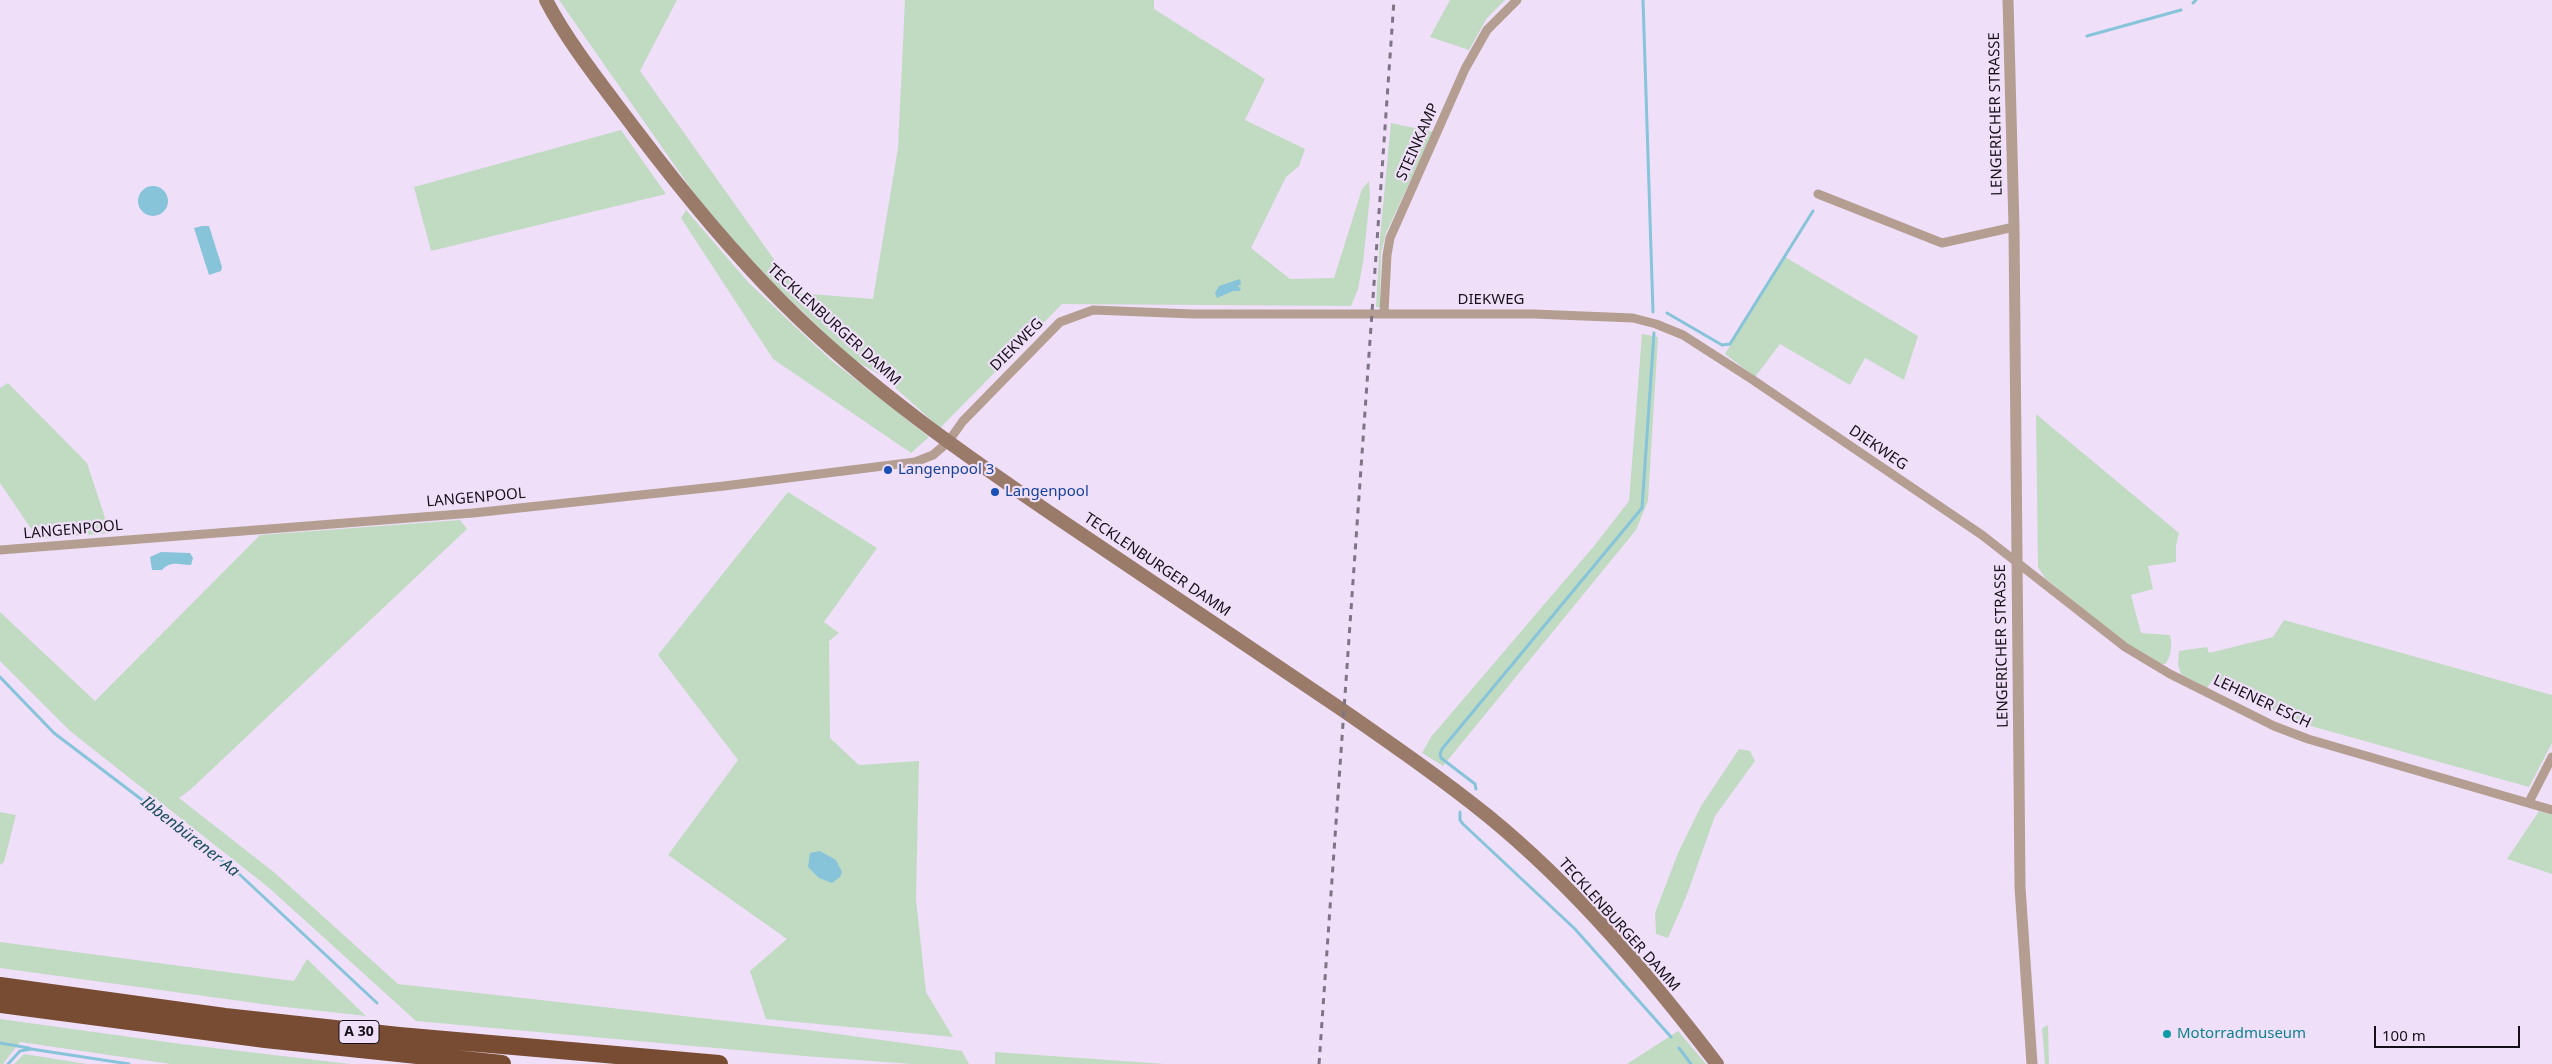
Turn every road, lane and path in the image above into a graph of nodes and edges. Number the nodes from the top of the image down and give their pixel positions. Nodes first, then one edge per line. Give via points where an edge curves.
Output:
1 (546, 0) edge
2 (1517, 0) edge
3 (2008, 0) edge
4 (1818, 194) dead end
5 (2014, 227) junction
6 (1384, 312) junction
7 (948, 442) junction
8 (0, 550) edge
9 (2016, 562) junction
10 (2552, 757) edge
11 (2529, 802) junction
12 (2552, 810) edge
13 (0, 986) edge
14 (0, 1004) edge
15 (502, 1064) edge
16 (719, 1064) edge
17 (1717, 1064) edge
18 (2032, 1064) edge

1 - 7 main road, TECKLENBURGER DAMM via 599,80 670,175 735,254 838,354
2 - 6 street, STEINKAMP via 1487,30 1465,69 1390,238
3 - 5 street, LENGERICHER STRASSE
4 - 5 street via 1942,243
5 - 9 street, LENGERICHER STRASSE
6 - 7 street, DIEKWEG via 1193,314 1093,310 1060,322 1045,334 963,420
6 - 9 street, DIEKWEG via 1574,315 1633,318 1656,324 1710,351 1982,535
7 - 8 street, LANGENPOOL via 933,455 915,462 724,486 473,513
7 - 17 main road, TECKLENBURGER DAMM via 1402,751 1488,816 1584,906 1648,978
9 - 11 street, LEHENER ESCH via 2125,648 2274,726 2308,739
9 - 18 street, LENGERICHER STRASSE via 2020,887
10 - 11 street
11 - 12 street, LEHENER ESCH
13 - 16 highway, A 30 via 225,1017 389,1035
14 - 15 highway, A 30 via 265,1039

